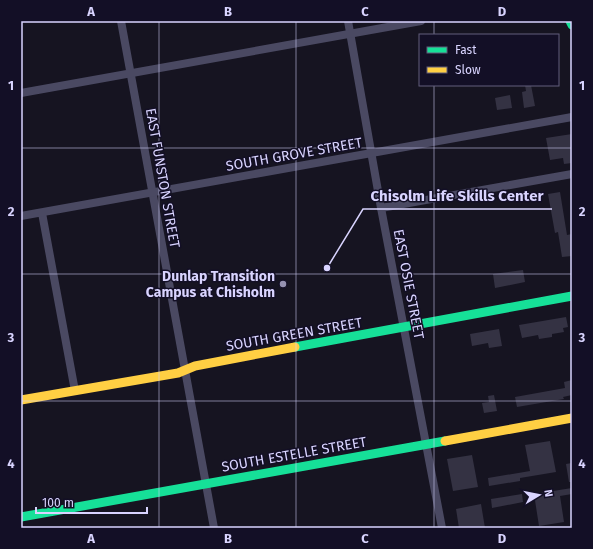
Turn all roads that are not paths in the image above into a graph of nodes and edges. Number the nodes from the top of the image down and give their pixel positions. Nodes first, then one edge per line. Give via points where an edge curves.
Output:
1 (121, 21) edge
2 (348, 21) edge
3 (421, 21) edge
4 (570, 21) edge
5 (572, 25) edge
6 (350, 34) junction
7 (130, 74) junction
8 (21, 93) edge
9 (572, 117) edge
10 (372, 153) junction
11 (572, 174) edge
12 (152, 193) junction
13 (381, 208) junction
14 (42, 213) junction
15 (21, 216) edge
16 (572, 296) edge
17 (404, 328) junction
18 (185, 370) junction
19 (75, 391) junction
20 (21, 400) edge
21 (572, 418) edge
22 (426, 445) junction
23 (206, 484) junction
24 (21, 516) edge
25 (214, 528) edge
26 (442, 528) edge

1 - 7 street, EAST FUNSTON STREET
2 - 6 street, EAST OSIE STREET
3 - 6 street
4 - 5 street
6 - 7 street
6 - 10 street, EAST OSIE STREET
7 - 8 street
7 - 12 street, EAST FUNSTON STREET
9 - 10 street, SOUTH GROVE STREET
10 - 12 street, SOUTH GROVE STREET
10 - 13 street, EAST OSIE STREET
11 - 13 street
12 - 14 street, SOUTH GROVE STREET
12 - 18 street, EAST FUNSTON STREET
13 - 17 street, EAST OSIE STREET
14 - 15 street, SOUTH GROVE STREET
14 - 19 street
16 - 17 street, SOUTH GREEN STREET
17 - 18 street, SOUTH GREEN STREET via 239,357
17 - 22 street, EAST OSIE STREET
18 - 19 street, SOUTH GREEN STREET
18 - 23 street, EAST FUNSTON STREET
19 - 20 street, SOUTH GREEN STREET
21 - 22 street, SOUTH ESTELLE STREET
22 - 23 street, SOUTH ESTELLE STREET
22 - 26 street, EAST OSIE STREET
23 - 24 street, SOUTH ESTELLE STREET
23 - 25 street, EAST FUNSTON STREET

